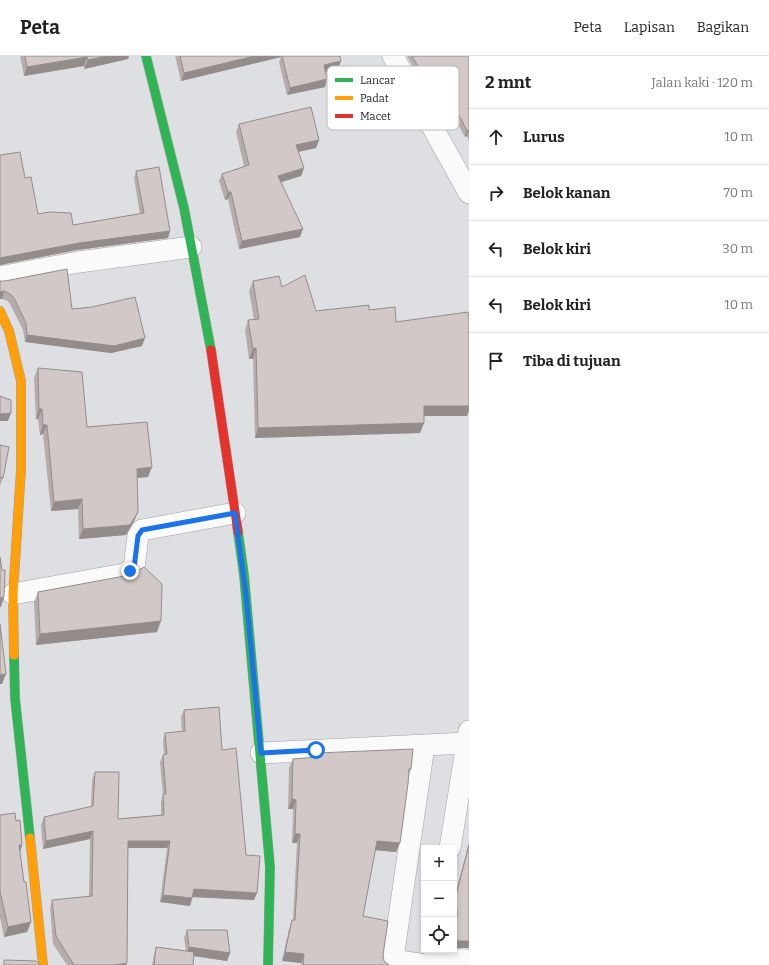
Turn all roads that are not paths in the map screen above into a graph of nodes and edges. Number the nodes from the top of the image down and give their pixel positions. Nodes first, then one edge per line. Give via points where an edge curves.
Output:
1 (146, 56) edge
2 (394, 56) edge
3 (400, 66) edge
4 (435, 130) edge
5 (466, 185) edge
6 (191, 247) junction
7 (0, 277) edge
8 (0, 311) edge
9 (235, 513) junction
10 (13, 594) junction
11 (465, 739) edge
12 (429, 746) junction
13 (261, 753) junction
14 (450, 845) edge
15 (469, 960) edge
16 (430, 961) edge
17 (394, 962) edge
18 (44, 965) edge
19 (268, 965) edge

1 - 6 main road via 184,208
2 - 3 street
4 - 5 street
6 - 7 street via 79,262
6 - 9 main road via 214,368
8 - 10 main road via 9,331 21,381 21,470
9 - 10 street via 142,530 138,536 134,568 124,574
9 - 13 main road via 246,595
10 - 18 main road via 15,698
11 - 12 street
11 - 14 street
12 - 13 street
12 - 17 street
13 - 19 main road via 270,867
15 - 16 street
16 - 17 street

